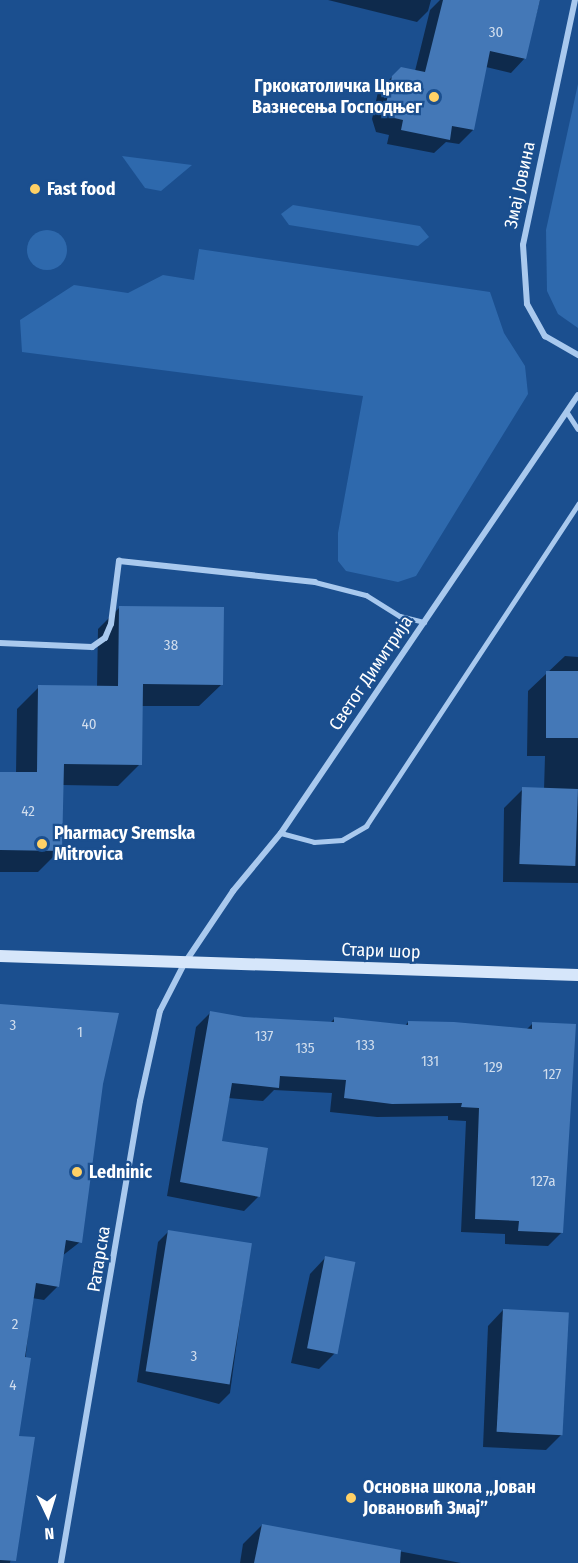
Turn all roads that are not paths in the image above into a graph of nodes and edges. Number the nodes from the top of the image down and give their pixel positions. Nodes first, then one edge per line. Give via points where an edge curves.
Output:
1 (575, 0) edge
2 (578, 355) edge
3 (578, 394) edge
4 (567, 412) junction
5 (578, 429) edge
6 (578, 504) edge
7 (315, 582) joint
8 (424, 622) junction
9 (0, 643) edge
10 (281, 833) junction
11 (0, 956) edge
12 (184, 964) junction
13 (578, 975) edge
14 (61, 1563) edge

1 - 2 street, Змај Јовина via 523,245 527,304 545,336
3 - 4 street, Светог Димитрија
4 - 5 lane
4 - 8 street, Светог Димитрија
6 - 10 lane via 366,826 342,840 314,842
7 - 8 lane via 366,595 400,616
7 - 9 street via 119,561 111,624 105,638 92,646
8 - 10 street, Светог Димитрија
10 - 12 street, Светог Димитрија via 233,891
11 - 12 main road, Стари шор
12 - 13 main road, Стари шор
12 - 14 street, Ратарска via 160,1011 140,1101

